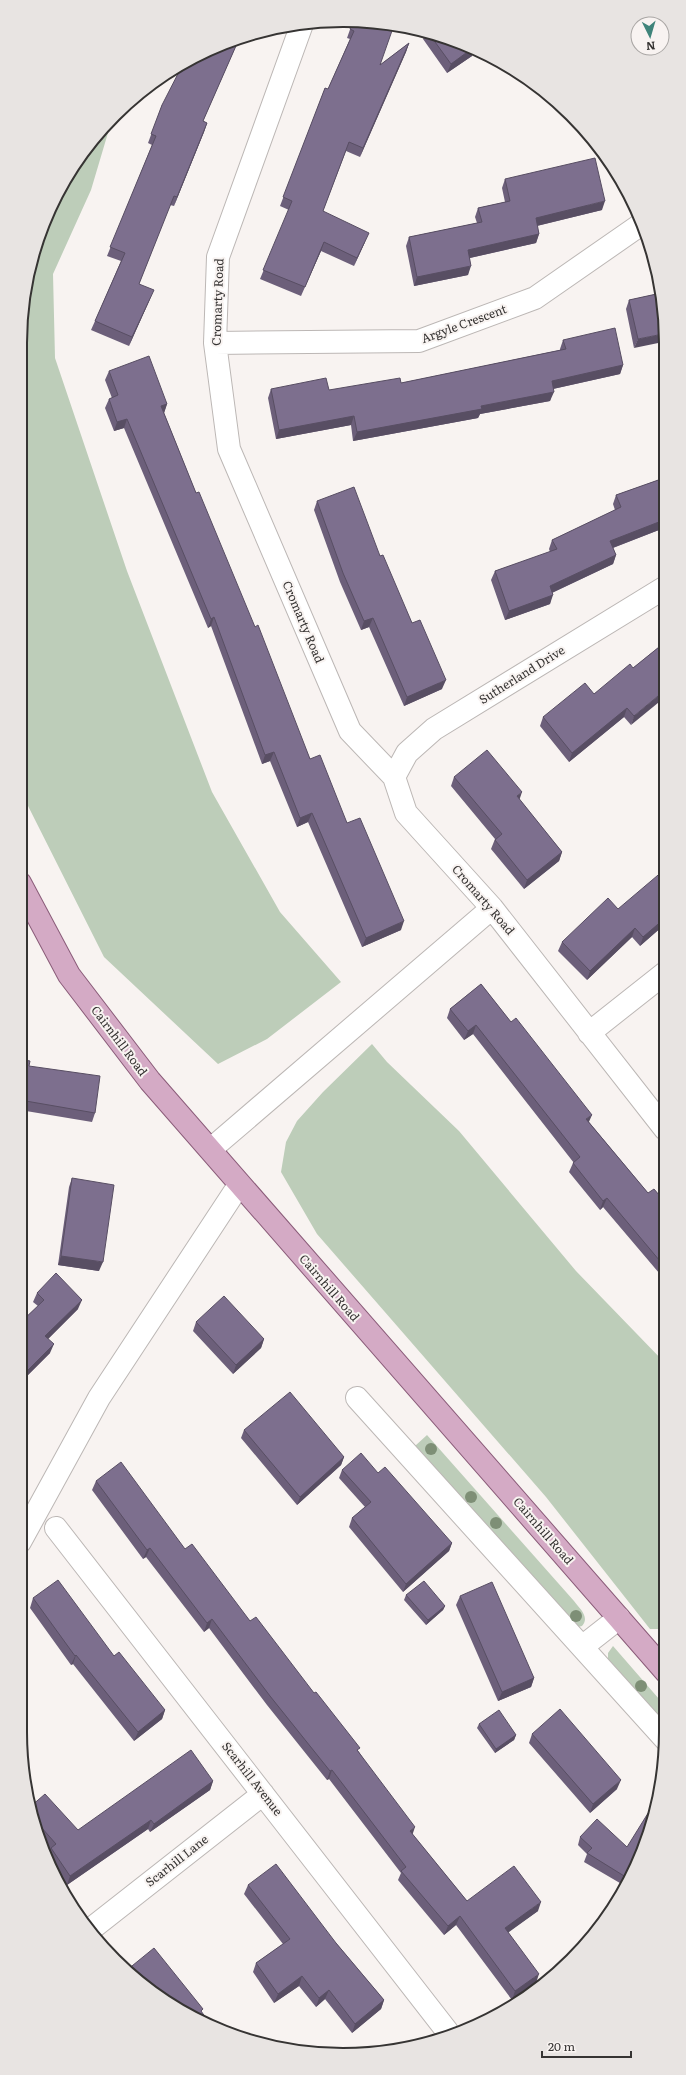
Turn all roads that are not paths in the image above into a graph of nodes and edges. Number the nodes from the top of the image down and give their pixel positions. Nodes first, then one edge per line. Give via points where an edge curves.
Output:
1 (300, 30) edge
2 (637, 227) edge
3 (215, 343) junction
4 (659, 591) edge
5 (394, 777) junction
6 (27, 897) edge
7 (492, 908) junction
8 (659, 978) edge
9 (589, 1032) junction
10 (659, 1121) edge
11 (211, 1149) junction
12 (239, 1185) junction
13 (357, 1398) dead end
14 (56, 1528) dead end
15 (27, 1529) edge
16 (619, 1618) junction
17 (582, 1647) junction
18 (659, 1664) edge
19 (659, 1732) edge
20 (262, 1794) junction
21 (94, 1926) edge
22 (447, 2031) dead end

1 - 3 street, Cromarty Road via 218,257
2 - 3 street, Argyle Crescent via 535,298 419,341
3 - 5 street, Cromarty Road via 229,449 350,731
4 - 5 street, Sutherland Drive via 434,730 407,753
5 - 7 street, Cromarty Road via 406,813
6 - 11 main road, Cairnhill Road via 69,975 150,1082
7 - 9 street, Cromarty Road
7 - 11 street
8 - 9 street
9 - 10 street, Cromarty Road
11 - 12 main road, Cairnhill Road
12 - 15 street via 99,1398
12 - 16 main road, Cairnhill Road
13 - 17 street
14 - 20 street, Scarhill Avenue
16 - 17 street
16 - 18 main road, Cairnhill Road
17 - 19 street
20 - 21 street, Scarhill Lane
20 - 22 street, Scarhill Avenue

